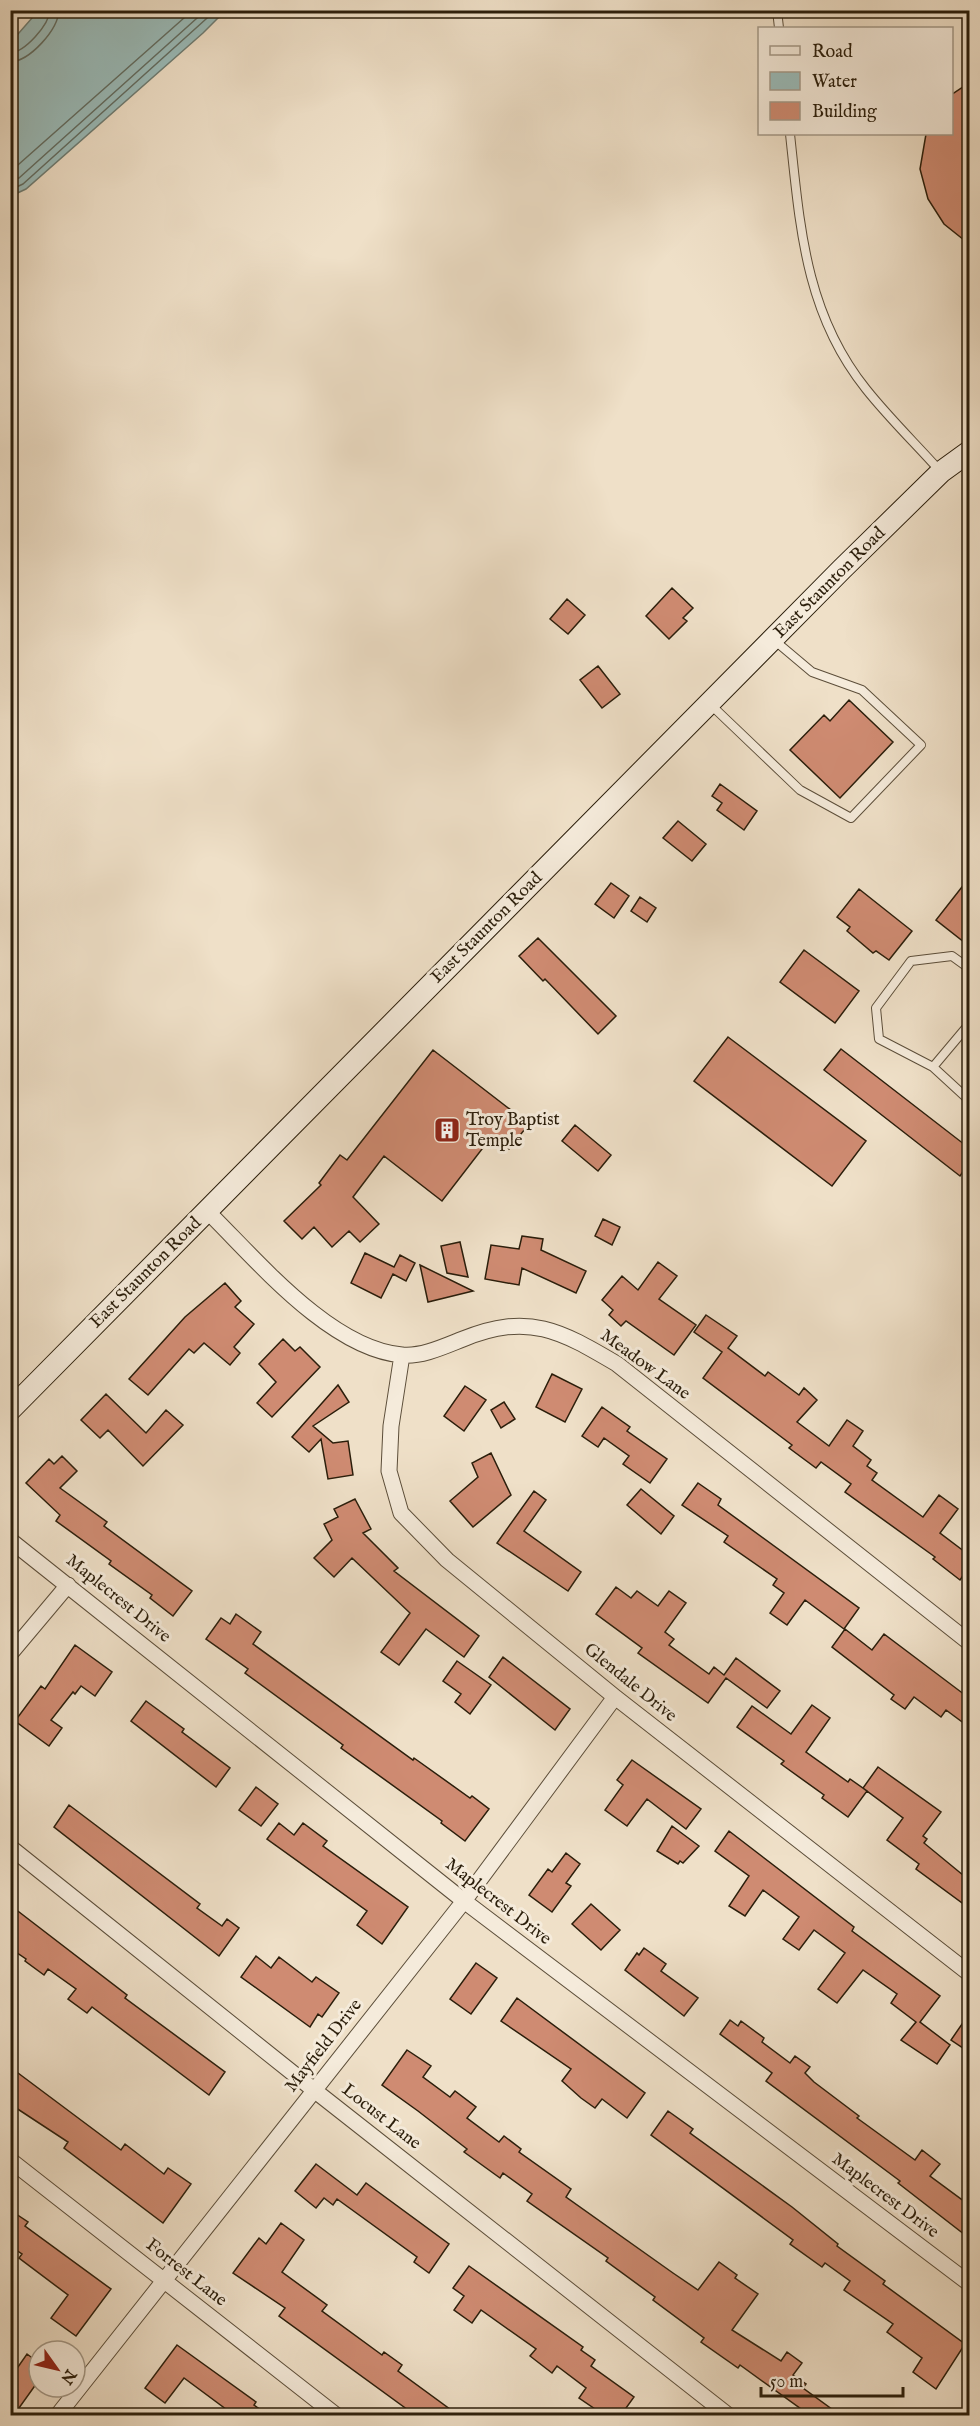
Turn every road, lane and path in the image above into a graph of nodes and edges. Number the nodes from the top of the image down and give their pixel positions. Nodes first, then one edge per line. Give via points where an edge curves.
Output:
1 (777, 10) edge
2 (779, 27) edge
3 (790, 135) edge
4 (969, 451) edge
5 (941, 472) junction
6 (773, 639) junction
7 (710, 704) junction
8 (969, 969) edge
9 (969, 1023) edge
10 (933, 1067) junction
11 (969, 1101) edge
12 (207, 1211) junction
13 (402, 1355) junction
14 (10, 1410) edge
15 (10, 1540) edge
16 (68, 1585) junction
17 (969, 1643) edge
18 (10, 1654) edge
19 (615, 1697) junction
20 (10, 1847) edge
21 (464, 1901) junction
22 (969, 1974) edge
23 (314, 2090) junction
24 (10, 2160) edge
25 (163, 2280) junction
26 (969, 2284) edge
27 (57, 2415) edge
28 (337, 2415) edge
29 (729, 2415) edge

1 - 2 lane
3 - 5 lane via 801,241 814,292 834,341 866,389
4 - 5 main road, East Staunton Road
5 - 6 main road, East Staunton Road
6 - 7 main road, East Staunton Road
6 - 7 lane via 812,672 862,690 921,745 851,818 800,790
7 - 12 main road, East Staunton Road
8 - 10 lane via 952,956 911,961 876,1008 879,1039
9 - 10 lane
10 - 11 lane
12 - 13 street, Meadow Lane via 308,1310 358,1342
12 - 14 main road, East Staunton Road
13 - 17 street, Meadow Lane via 434,1350 502,1328 533,1325 568,1336 617,1364
13 - 19 street, Glendale Drive via 391,1426 389,1471 401,1513 447,1560
15 - 16 street, Maplecrest Drive
16 - 18 street
16 - 21 street, Maplecrest Drive
19 - 21 street, Mayfield Drive
19 - 22 street, Glendale Drive
20 - 23 street, Locust Lane
21 - 23 street, Mayfield Drive
21 - 26 street, Maplecrest Drive
23 - 25 street, Mayfield Drive
23 - 29 street, Locust Lane
24 - 25 street, Forrest Lane
25 - 27 street, Mayfield Drive
25 - 28 street, Forrest Lane

